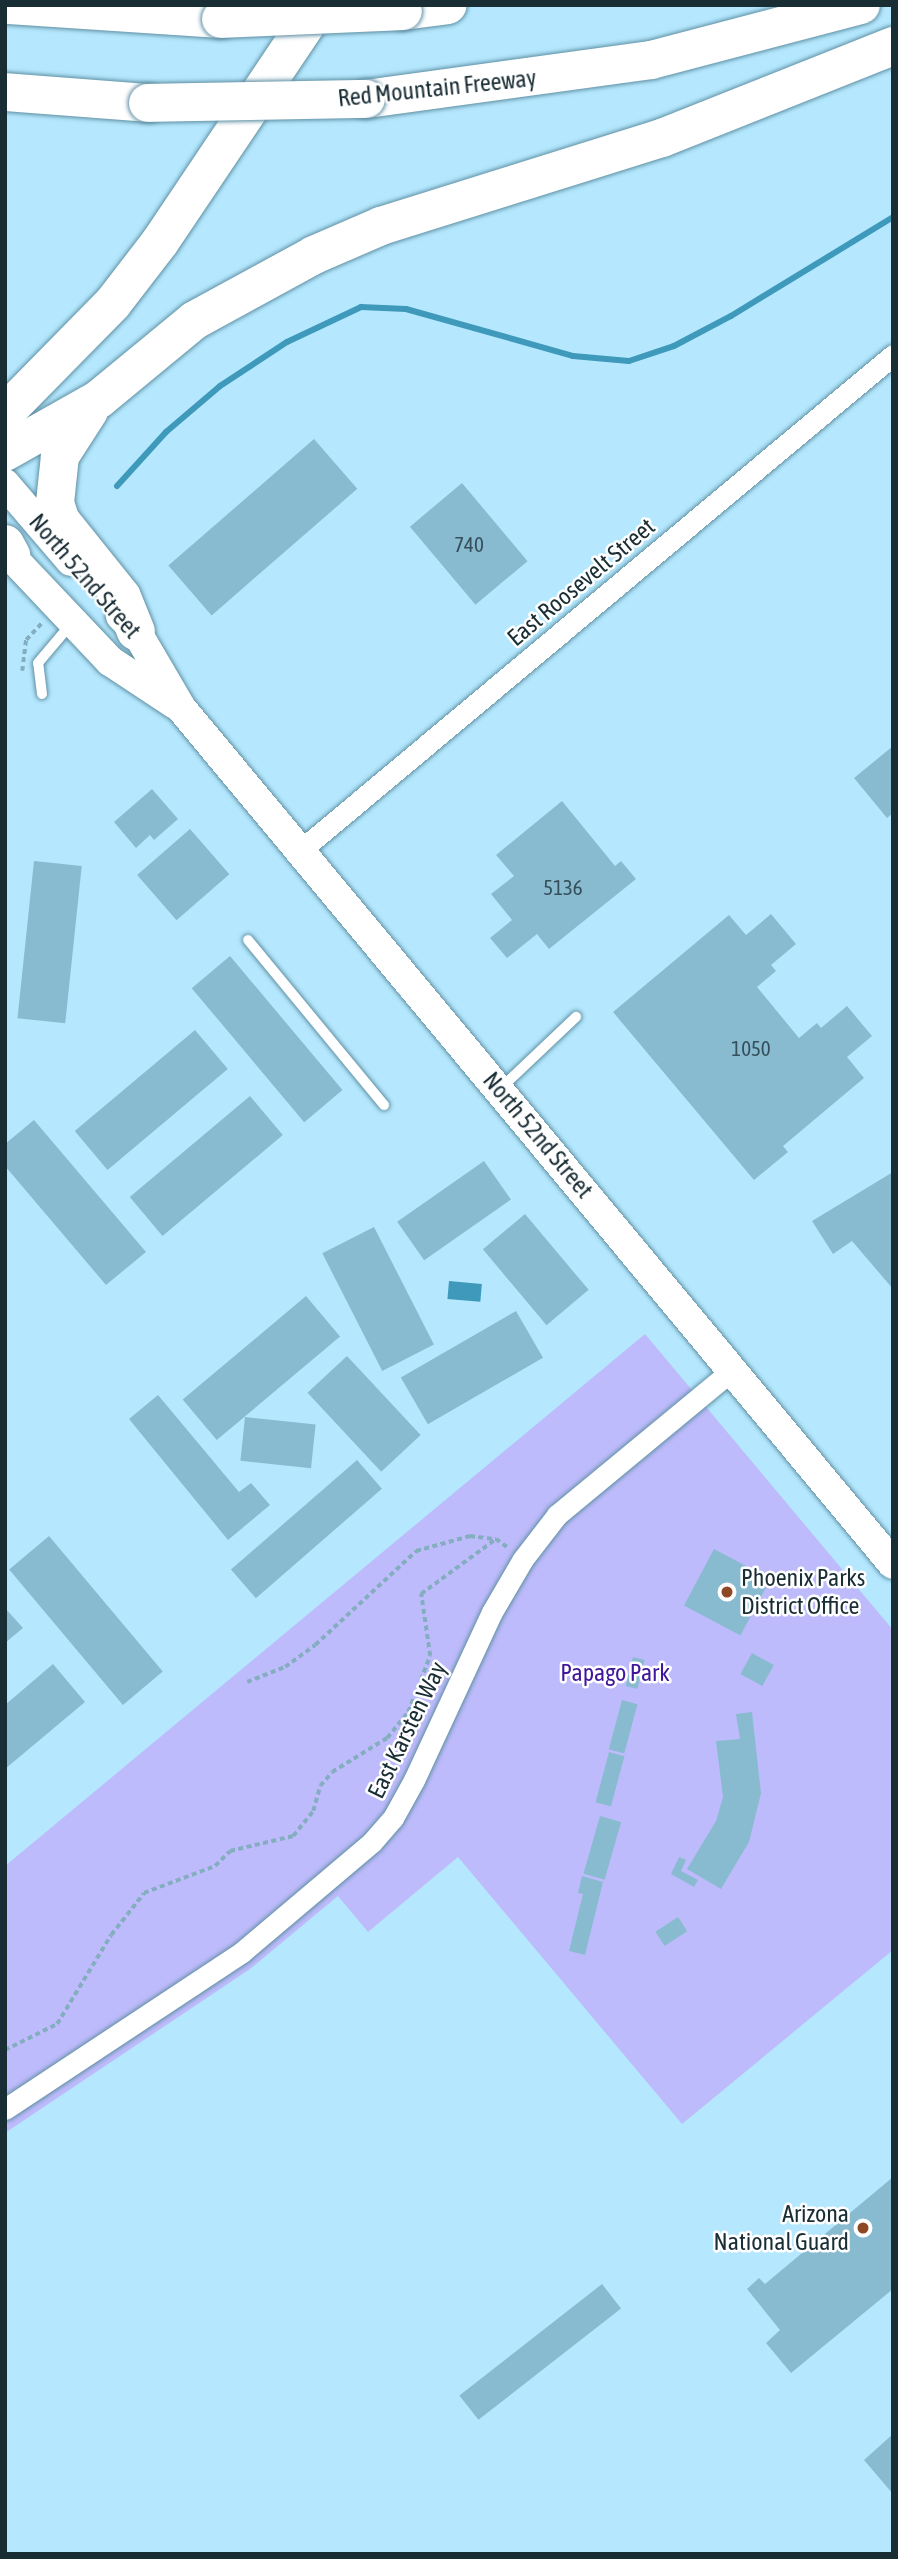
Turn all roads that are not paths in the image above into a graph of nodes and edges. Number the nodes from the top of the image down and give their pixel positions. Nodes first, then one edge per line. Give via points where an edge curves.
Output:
1 (9, 5) edge
2 (318, 5) edge
3 (448, 5) edge
4 (861, 5) edge
5 (893, 46) edge
6 (5, 92) edge
7 (893, 355) edge
8 (53, 363) junction
9 (5, 387) edge
10 (99, 399) junction
11 (5, 413) edge
12 (5, 452) edge
13 (5, 484) edge
14 (7, 550) edge
15 (61, 619) junction
16 (136, 631) junction
17 (42, 694) dead end
18 (181, 708) junction
19 (302, 849) junction
20 (248, 940) dead end
21 (576, 1017) dead end
22 (500, 1089) junction
23 (384, 1105) dead end
24 (731, 1371) junction
25 (893, 1564) edge
26 (5, 2109) edge

1 - 3 highway, bridge via 221,19
2 - 8 highway via 160,242 113,303
4 - 6 highway, Red Mountain Freeway, bridge via 651,60 366,99 148,103
5 - 10 highway via 662,138 381,226 326,250 195,320
7 - 19 street, East Roosevelt Street
8 - 9 highway
8 - 11 highway
10 - 12 highway
10 - 16 highway via 60,456 55,503 61,521 122,597
13 - 16 main road, North 52nd Street
14 - 15 main road, North 52nd Street
15 - 17 lane via 38,663
15 - 18 main road, North 52nd Street via 110,661
16 - 18 main road, North 52nd Street
18 - 19 main road, North 52nd Street
19 - 22 main road, North 52nd Street
20 - 23 lane
21 - 22 lane
22 - 24 main road, North 52nd Street
24 - 25 main road, North 52nd Street
24 - 26 street, East Karsten Way via 557,1515 523,1559 492,1612 414,1780 393,1818 372,1842 242,1952

